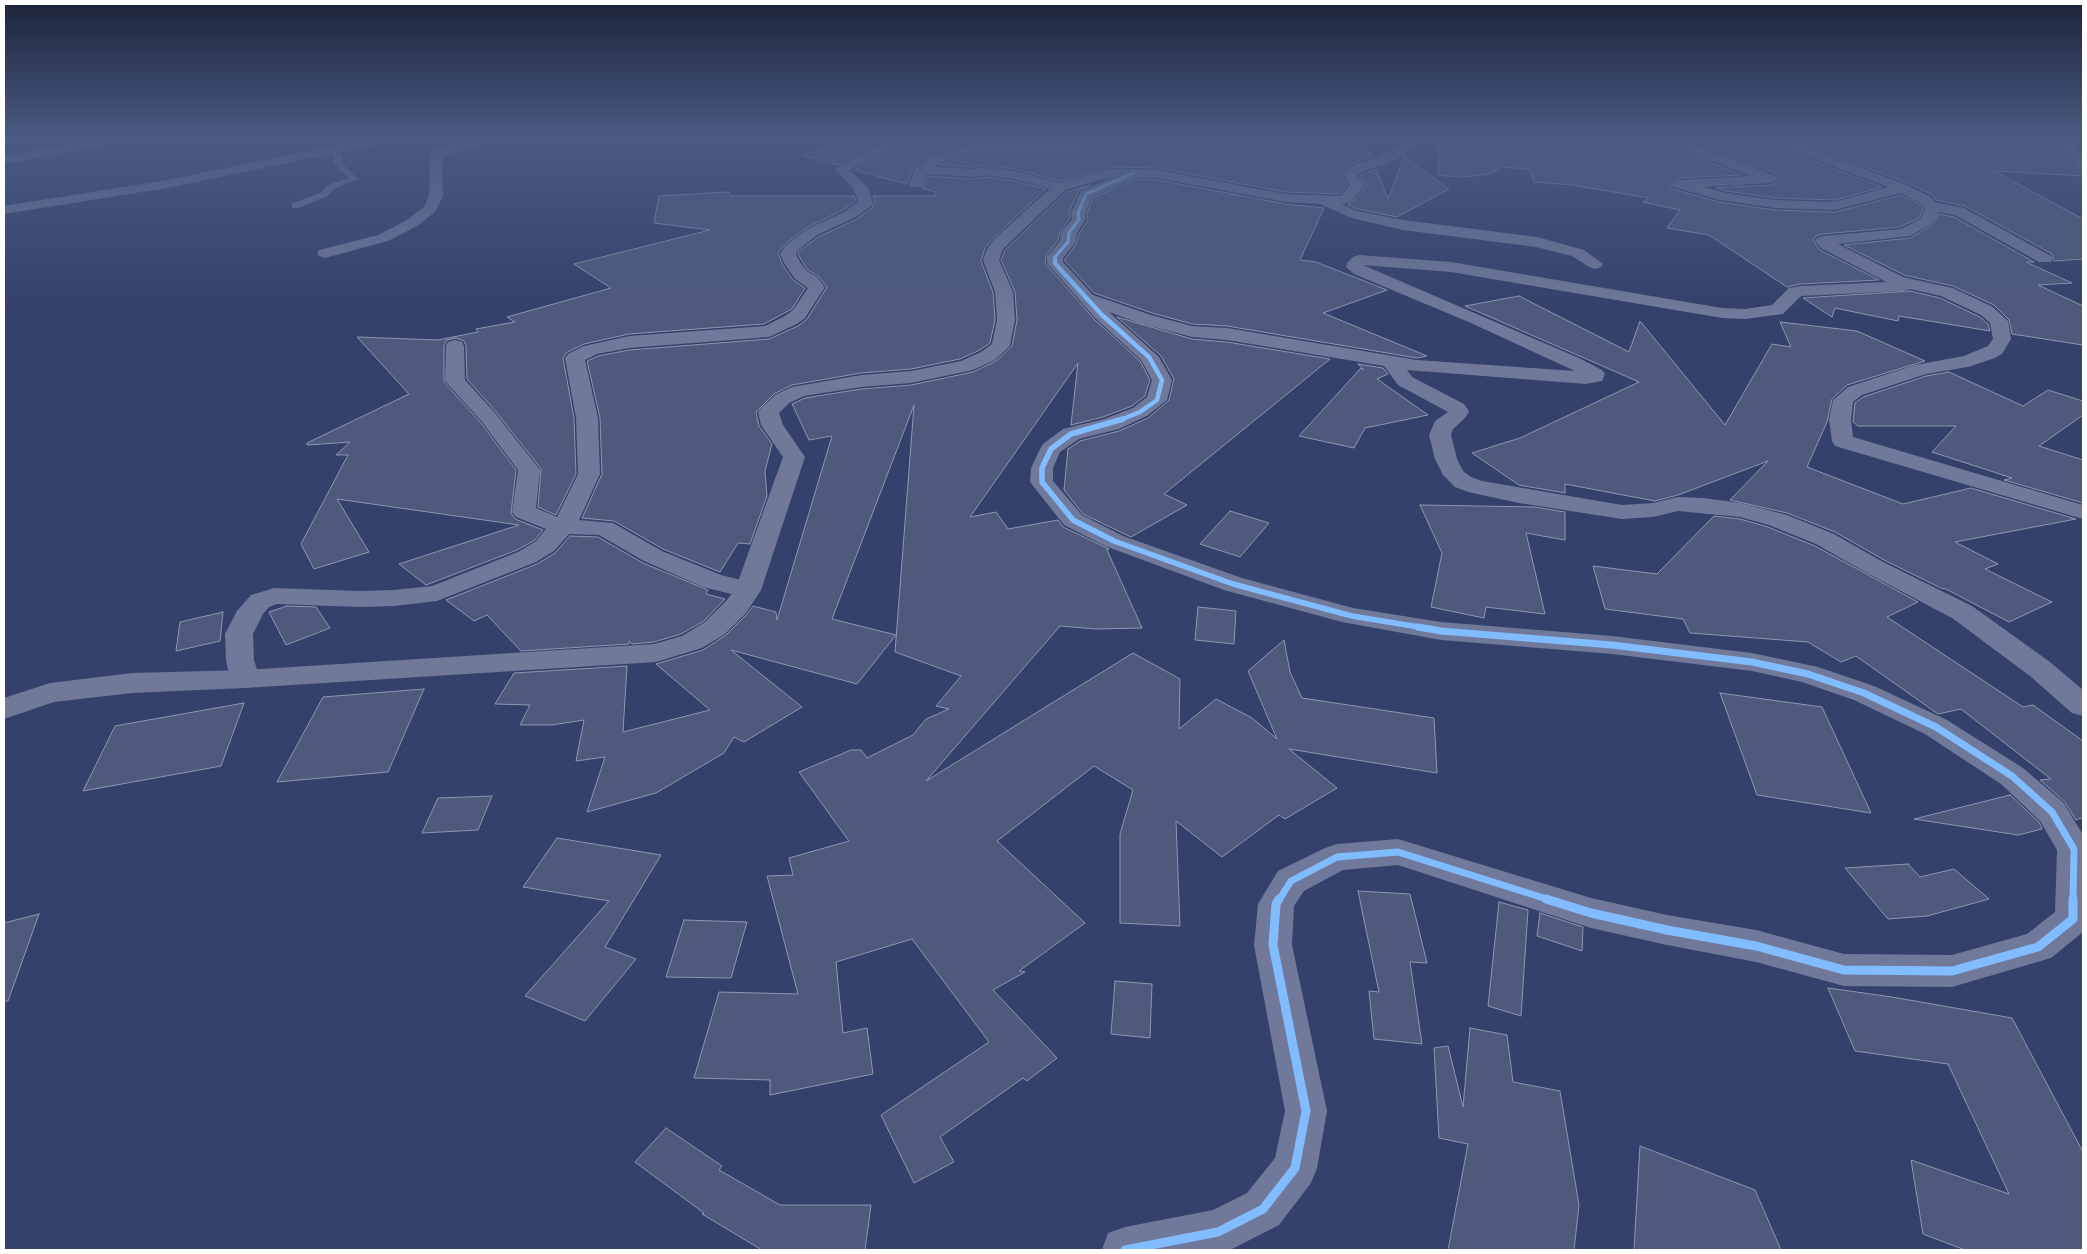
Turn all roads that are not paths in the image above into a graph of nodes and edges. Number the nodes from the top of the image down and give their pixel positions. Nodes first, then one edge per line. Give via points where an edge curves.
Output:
1 (89, 197) edge
2 (319, 197) edge
3 (436, 197) edge
4 (864, 197) edge
5 (1052, 197) edge
6 (1085, 197) edge
7 (1277, 197) edge
8 (1348, 197) edge
9 (1723, 197) edge
10 (1870, 197) edge
11 (1919, 197) edge
12 (1327, 202) junction
13 (295, 206) dead end
14 (1931, 206) junction
15 (4, 210) edge
16 (324, 253) dead end
17 (2045, 259) dead end
18 (1595, 264) dead end
19 (1898, 281) junction
20 (1086, 297) junction
21 (456, 346) dead end
22 (1391, 362) junction
23 (2083, 512) edge
24 (562, 527) junction
25 (748, 590) junction
26 (245, 679) junction
27 (2083, 706) edge
28 (4, 709) edge
29 (1125, 1250) edge

1 - 15 street
2 - 13 lane
3 - 16 street via 430,209 383,238
4 - 24 street via 866,203 849,215 812,232 792,247 788,254 792,263 817,287 792,320 769,331 629,342 591,350 575,358 588,418 590,474
5 - 25 highway via 995,249 991,260 1004,292 1006,320 1001,346 988,356 966,366 911,377 799,390 782,398 768,412 772,425 794,457
6 - 20 street via 1078,213 1079,220 1069,232 1068,242 1054,257 1055,263
7 - 12 highway
8 - 12 highway
9 - 10 street via 1775,204 1835,206
11 - 14 street
12 - 18 street via 1352,214 1403,226 1537,242 1578,253
14 - 17 street via 1959,211
14 - 19 street via 1925,222 1905,233 1823,241
19 - 22 street via 1904,284 1795,292 1777,310 1737,314 1451,267 1359,260 1354,267 1360,271 1477,319 1596,376 1576,378
19 - 23 street via 1947,292 1987,310 1999,321 2002,339 1995,350 1981,357 1922,369 1855,392 1844,400 1840,420 1843,441
20 - 22 street via 1145,320 1192,331
20 - 29 street via 1149,357 1162,380 1157,400 1140,412 1111,424 1071,434 1051,449 1042,468 1042,482 1073,520 1114,541 1233,584 1352,616 1441,631 1694,654 1808,674 1864,693 1936,727 2012,776 2052,812 2074,849 2073,918 2038,947 1952,970 1844,970 1756,946 1591,913 1398,852 1337,856 1291,881 1276,904 1273,945 1306,1111 1295,1168 1263,1209 1218,1232
21 - 24 street via 455,381 490,418 529,470 524,512
22 - 27 street via 1406,381 1457,408 1459,412 1443,426 1440,435 1446,459 1454,475 1463,482 1519,496 1622,512 1654,510 1678,504 1703,505 1741,510 1778,520 1825,539 1962,612 2040,669
24 - 25 street via 604,528 653,556 712,581
24 - 26 street via 545,546 527,557 436,592 377,599 274,596 260,601 251,610 239,634
25 - 26 highway via 714,628 692,642 656,653
26 - 28 highway via 132,683 50,693

